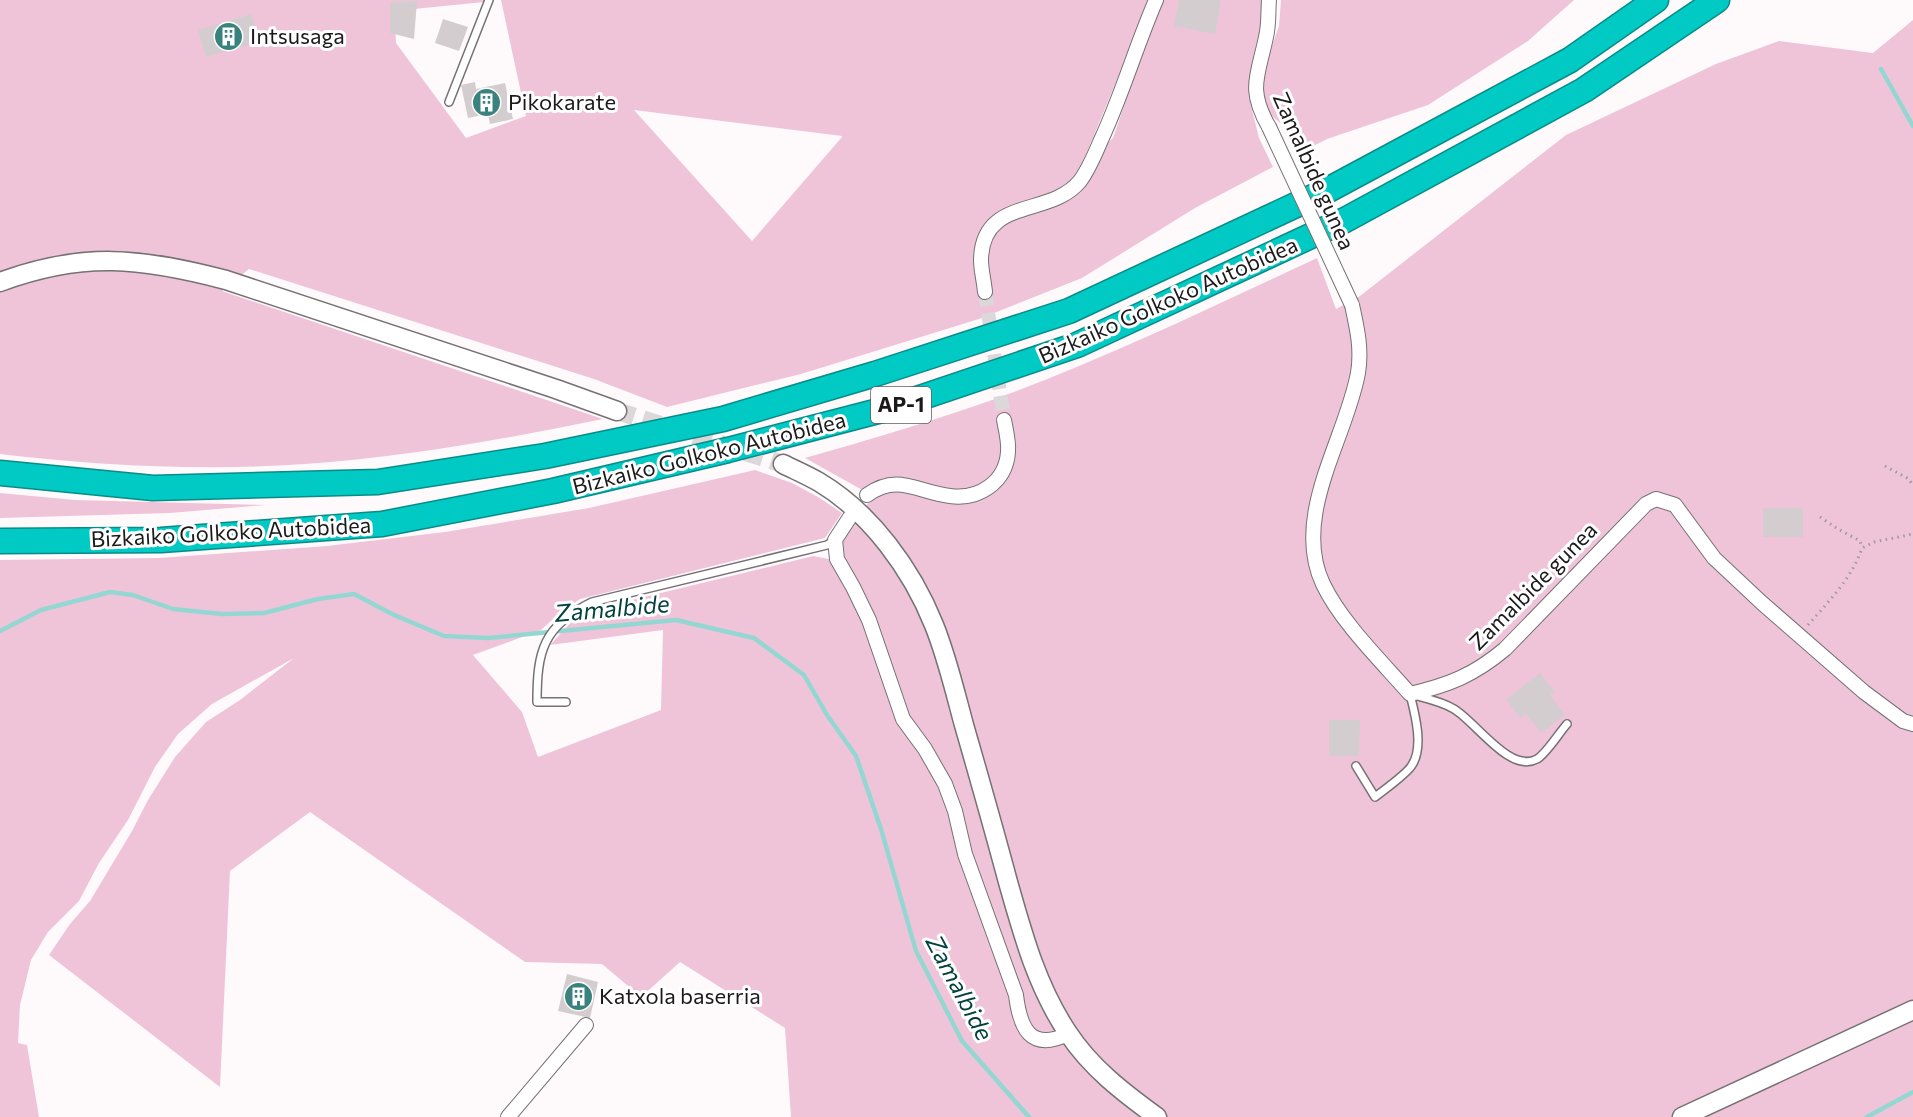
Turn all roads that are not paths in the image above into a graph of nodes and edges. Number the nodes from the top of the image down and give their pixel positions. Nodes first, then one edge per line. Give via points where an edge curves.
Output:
1 (489, 0) edge
2 (1156, 0) edge
3 (1269, 0) edge
4 (1656, 0) edge
5 (1717, 0) edge
6 (449, 102) dead end
7 (0, 282) edge
8 (986, 291) tunnel mouth
9 (617, 411) tunnel mouth
10 (1004, 420) tunnel mouth
11 (783, 464) tunnel mouth
12 (0, 473) edge
13 (867, 495) dead end
14 (850, 517) dead end
15 (835, 540) junction
16 (0, 541) edge
17 (1410, 694) junction
18 (566, 702) dead end
19 (1567, 724) dead end
20 (1913, 724) edge
21 (1356, 766) dead end
22 (1913, 1010) edge
23 (586, 1025) dead end
24 (1068, 1034) junction
25 (508, 1117) edge
26 (1156, 1117) edge
27 (1682, 1117) edge

1 - 6 lane
2 - 8 street via 1116,108 1081,180 1053,201 1005,215 987,234 981,261
3 - 17 street, Zamalbide gunea, bridge via 1269,25 1255,79 1256,95 1352,305 1359,335 1358,367 1315,514 1316,563 1331,598
4 - 12 highway, Bizkaiko Golkoko Autobidea / AP-1 via 1570,60 1339,184 1069,310 723,419 544,456 378,482 153,489
5 - 16 highway, Bizkaiko Golkoko Autobidea / AP-1 via 1584,90 1345,220 1077,345 890,408 553,491 382,524 161,540
7 - 9 main road via 61,264 88,261 122,260 185,270 226,280
10 - 13 street via 1009,450 1006,464 999,478 979,494 938,494 904,484 878,488
11 - 24 main road via 820,483 850,505 892,551 924,600 949,673 1033,964 1041,987
14 - 15 street
15 - 18 lane via 827,546 592,602 571,612 551,632 537,677 537,702
15 - 24 street via 837,559 869,620 903,719 945,784 965,854 1016,995 1019,1018 1028,1034 1042,1040
17 - 19 lane via 1454,708 1520,762 1539,758
17 - 20 street, Zamalbide gunea via 1439,688 1484,666 1646,504 1656,499 1674,505 1714,558 1798,635 1864,692
17 - 21 lane via 1418,726 1412,766 1375,797
22 - 27 main road
23 - 25 street
24 - 26 main road via 1103,1074

